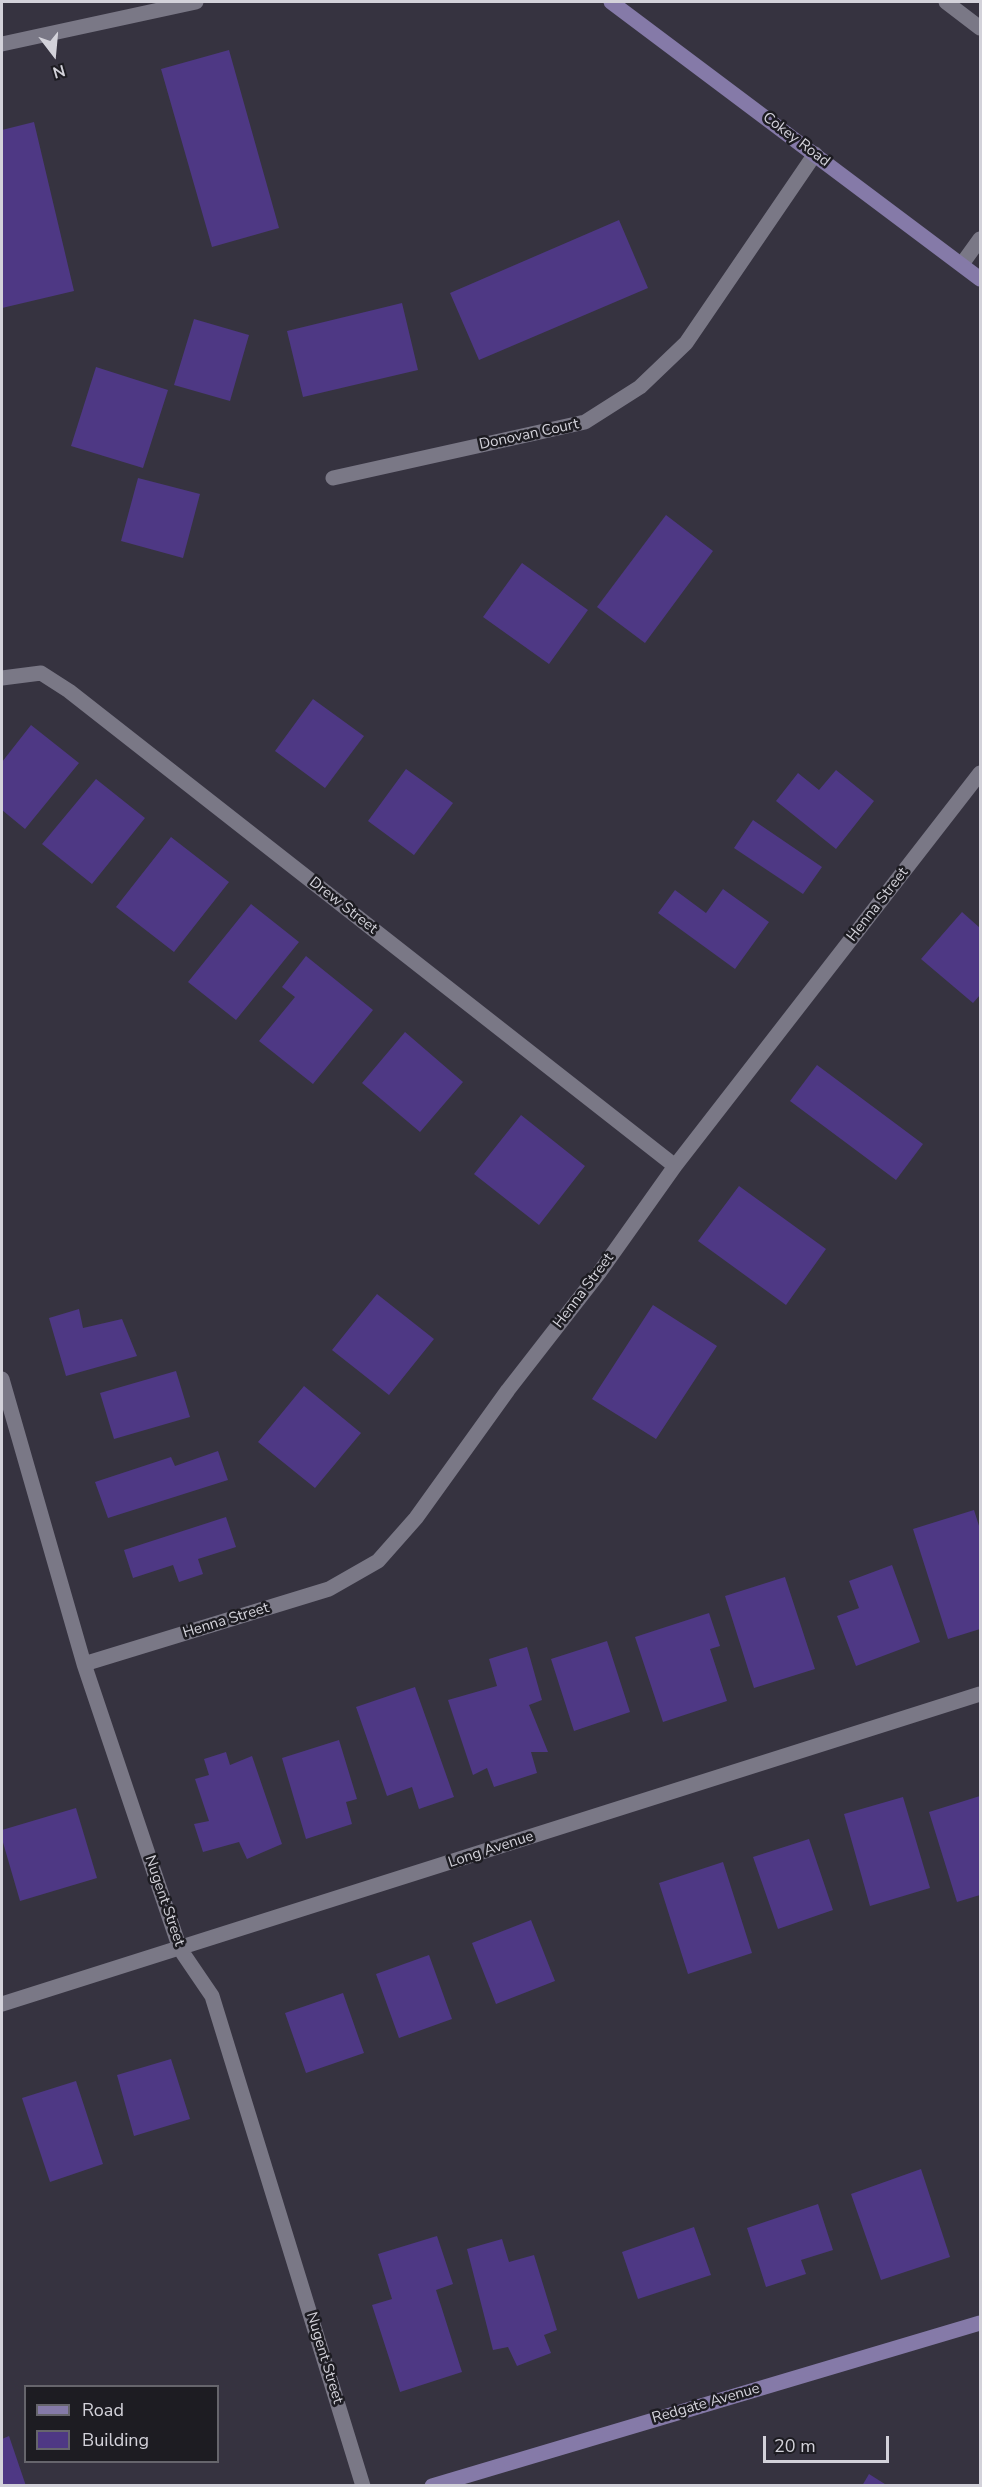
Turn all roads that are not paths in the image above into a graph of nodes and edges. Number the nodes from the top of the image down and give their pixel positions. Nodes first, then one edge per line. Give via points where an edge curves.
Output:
1 (195, 2) edge
2 (611, 2) edge
3 (946, 2) edge
4 (981, 28) edge
5 (2, 44) edge
6 (815, 154) junction
7 (981, 239) edge
8 (962, 264) junction
9 (981, 279) edge
10 (333, 478) dead end
11 (2, 678) edge
12 (981, 773) edge
13 (675, 1166) junction
14 (2, 1379) edge
15 (84, 1664) junction
16 (981, 1694) edge
17 (180, 1949) junction
18 (2, 2004) edge
19 (981, 2323) edge
20 (363, 2486) edge
21 (432, 2486) edge

1 - 5 street
2 - 6 street, Cokey Road
3 - 4 street
6 - 8 street, Cokey Road
6 - 10 street, Donovan Court via 686,343 640,387 585,422
7 - 8 street
8 - 9 street, Cokey Road
11 - 13 street, Drew Street via 41,673 69,691
12 - 13 street, Henna Street
13 - 15 street, Henna Street via 416,1518 378,1561 329,1589
14 - 15 street, Nugent Street
15 - 17 street, Nugent Street
16 - 17 street, Long Avenue
17 - 18 street, Long Avenue
17 - 20 street, Nugent Street via 212,1996
19 - 21 street, Redgate Avenue

